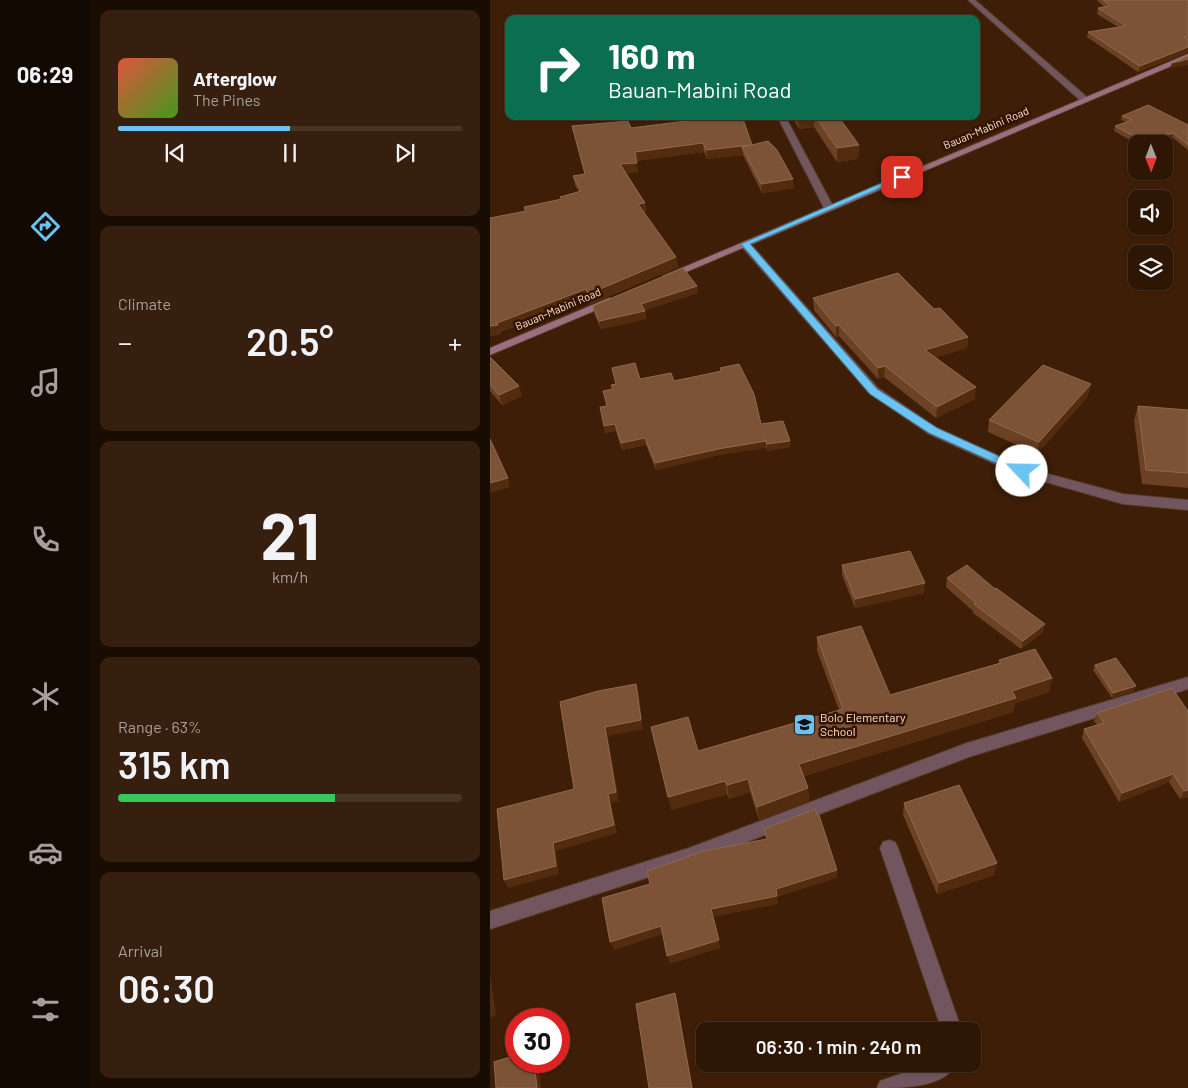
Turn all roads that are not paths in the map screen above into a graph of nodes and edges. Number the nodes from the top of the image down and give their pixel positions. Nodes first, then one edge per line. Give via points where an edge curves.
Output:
1 (971, 0) edge
2 (1188, 56) edge
3 (1085, 100) junction
4 (783, 120) edge
5 (829, 208) junction
6 (745, 244) junction
7 (654, 282) edge
8 (618, 298) edge
9 (490, 352) edge
10 (1188, 506) edge
11 (1188, 683) edge
12 (889, 848) dead end
13 (490, 920) edge
14 (949, 1022) edge
15 (936, 1072) edge
16 (887, 1088) edge

1 - 3 street
2 - 3 main road, Bauan-Mabini Road
3 - 5 main road, Bauan-Mabini Road
4 - 5 street
5 - 6 main road, Bauan-Mabini Road
6 - 7 main road, Bauan-Mabini Road
6 - 10 street via 874,391 933,431 1022,471 1123,499
8 - 9 main road, Bauan-Mabini Road
11 - 13 street via 967,750 689,856
12 - 14 street
15 - 16 street

